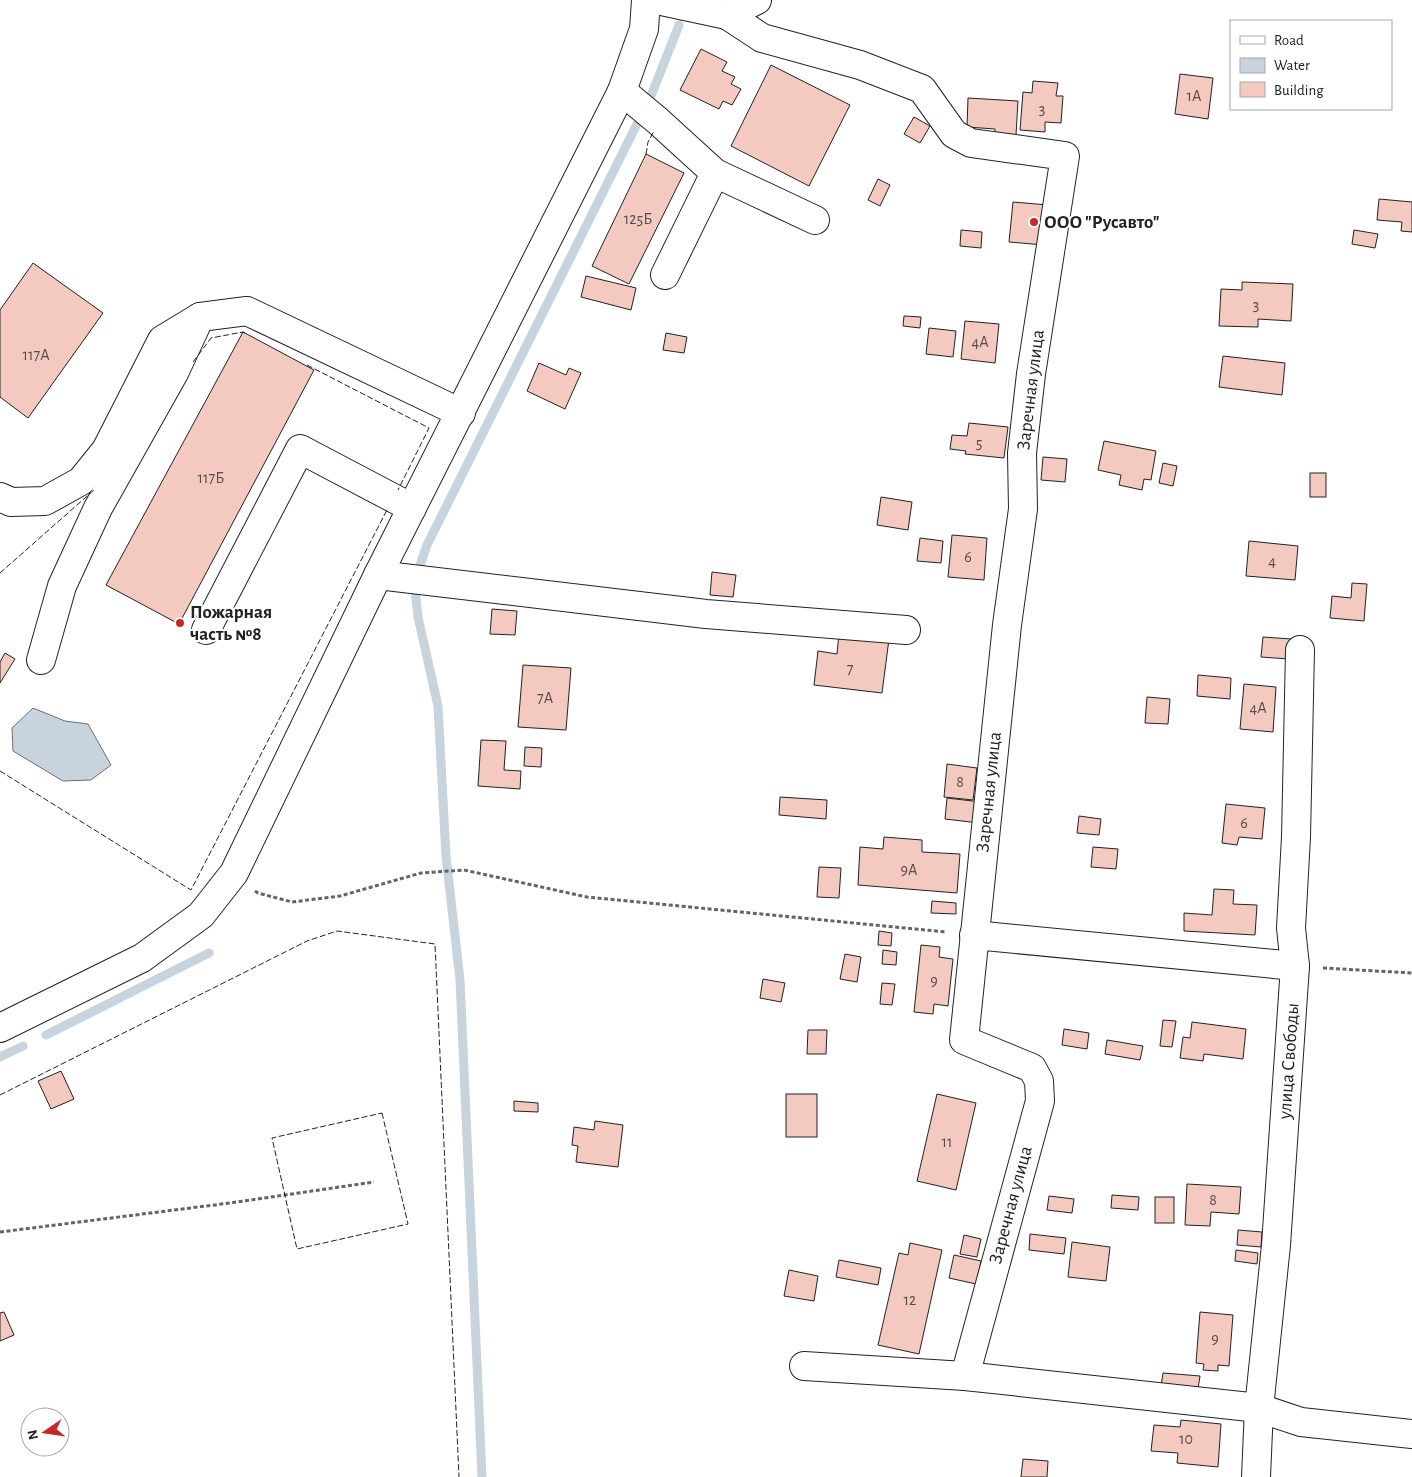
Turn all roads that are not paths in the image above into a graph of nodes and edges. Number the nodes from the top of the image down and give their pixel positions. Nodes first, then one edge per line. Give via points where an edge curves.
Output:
1 (646, 0) edge
2 (657, 0) edge
3 (757, 0) edge
4 (727, 15) junction
5 (622, 92) junction
6 (715, 173) junction
7 (815, 220) dead end
8 (665, 275) dead end
9 (200, 316) junction
10 (460, 413) junction
11 (0, 497) edge
12 (412, 508) junction
13 (378, 575) junction
14 (206, 630) dead end
15 (906, 630) dead end
16 (1300, 650) dead end
17 (40, 660) dead end
18 (974, 935) junction
19 (1295, 966) junction
20 (0, 1028) edge
21 (804, 1366) dead end
22 (965, 1376) junction
23 (1259, 1408) junction
24 (1412, 1434) edge
25 (1256, 1477) edge

1 - 5 street via 644,29
2 - 4 street
3 - 4 street
4 - 18 street, Заречная улица via 762,38 860,65 922,89 954,134 971,143 1065,156 1029,393 1022,453 1023,509
5 - 6 street
5 - 10 street
6 - 7 street
6 - 8 street
9 - 10 street via 247,311
9 - 11 street via 162,340 106,450 81,481 45,501 11,502
9 - 17 street via 174,373 98,508 62,586
10 - 12 street
12 - 13 street
12 - 14 street via 300,449
13 - 15 street via 706,614
13 - 20 street via 234,873 201,914 142,958
16 - 19 street, улица Свободы via 1291,928
18 - 19 street
18 - 22 street, Заречная улица via 964,1040 1032,1068 1039,1081 1040,1101
19 - 23 street, улица Свободы via 1276,1244
21 - 22 street
22 - 23 street
23 - 24 street via 1301,1422
23 - 25 street, улица Свободы

